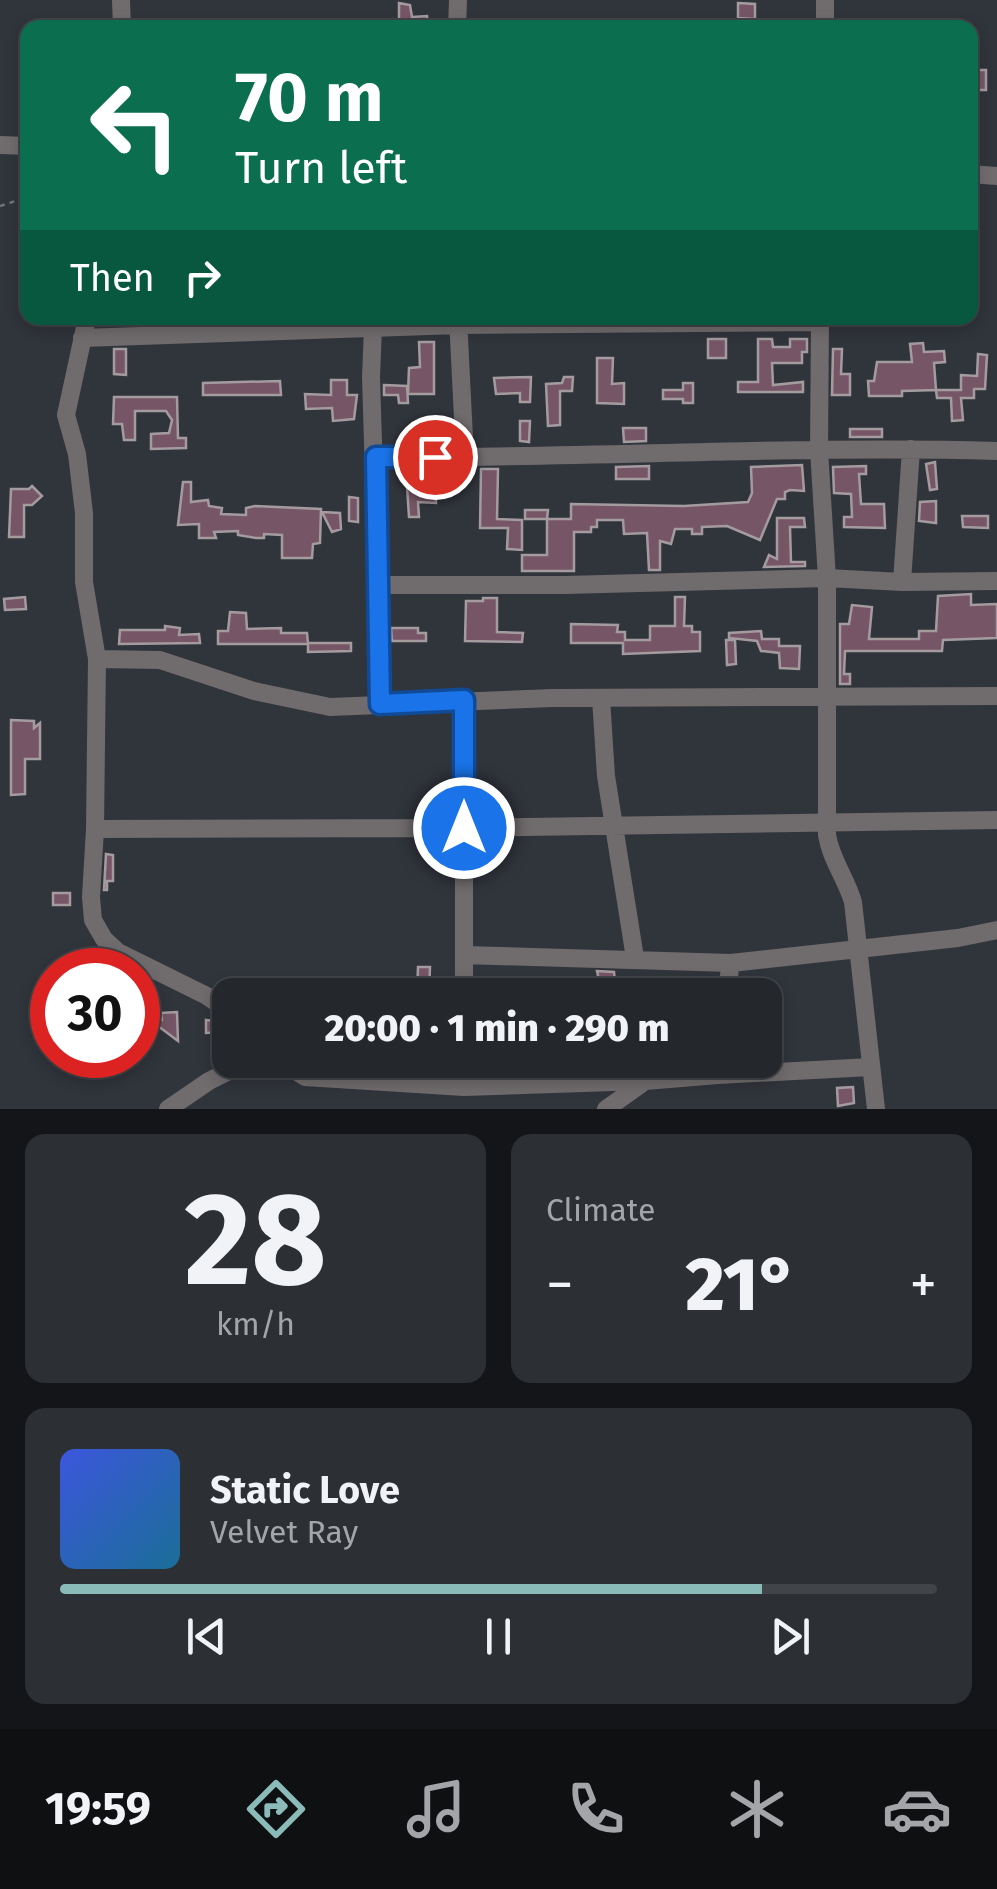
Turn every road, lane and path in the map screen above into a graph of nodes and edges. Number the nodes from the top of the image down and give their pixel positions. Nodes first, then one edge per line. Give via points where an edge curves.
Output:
1 (85, 325) edge
2 (409, 325) edge
3 (458, 325) edge
4 (820, 325) edge
5 (373, 328) junction
6 (82, 338) junction
7 (910, 448) junction
8 (819, 450) junction
9 (997, 451) edge
10 (376, 457) junction
11 (465, 458) junction
12 (828, 578) junction
13 (902, 582) junction
14 (997, 582) edge
15 (378, 584) junction
16 (97, 659) junction
17 (997, 696) edge
18 (601, 698) junction
19 (826, 698) junction
20 (464, 700) junction
21 (380, 704) junction
22 (997, 820) edge
23 (827, 823) junction
24 (615, 825) junction
25 (464, 828) junction
26 (95, 829) junction
27 (997, 930) edge
28 (857, 948) junction
29 (464, 955) junction
30 (635, 958) junction
31 (730, 963) junction
32 (464, 978) edge
33 (728, 978) edge
34 (212, 999) edge
35 (782, 1068) edge
36 (870, 1068) junction
37 (215, 1078) edge
38 (305, 1078) edge
39 (464, 1078) edge
40 (662, 1078) edge
41 (645, 1081) junction
42 (464, 1087) junction
43 (168, 1109) edge
44 (606, 1109) edge
45 (876, 1109) edge

1 - 6 street
2 - 5 street
3 - 11 street
4 - 8 street
5 - 6 street
5 - 10 street
6 - 16 street via 66,415 77,454 84,582
7 - 8 street
7 - 9 street
7 - 13 street
8 - 11 street
8 - 12 street
10 - 11 street
10 - 15 street
12 - 13 street
12 - 15 street
12 - 19 street
13 - 14 street
15 - 21 street
16 - 21 street via 160,660 330,707
16 - 26 street
17 - 19 street
18 - 19 street
18 - 20 street
18 - 24 street
19 - 23 street
20 - 21 street
20 - 25 street
22 - 23 street
23 - 24 street
23 - 28 street via 830,851 853,902
24 - 25 street
24 - 30 street
25 - 26 street
25 - 29 street
26 - 34 street via 91,897 104,939
27 - 28 street
28 - 31 street
28 - 36 street
29 - 30 street
29 - 32 street
30 - 31 street
31 - 33 street
35 - 36 street
36 - 45 street
37 - 43 street
38 - 42 street
39 - 42 street
40 - 41 street
41 - 42 street
41 - 44 street

